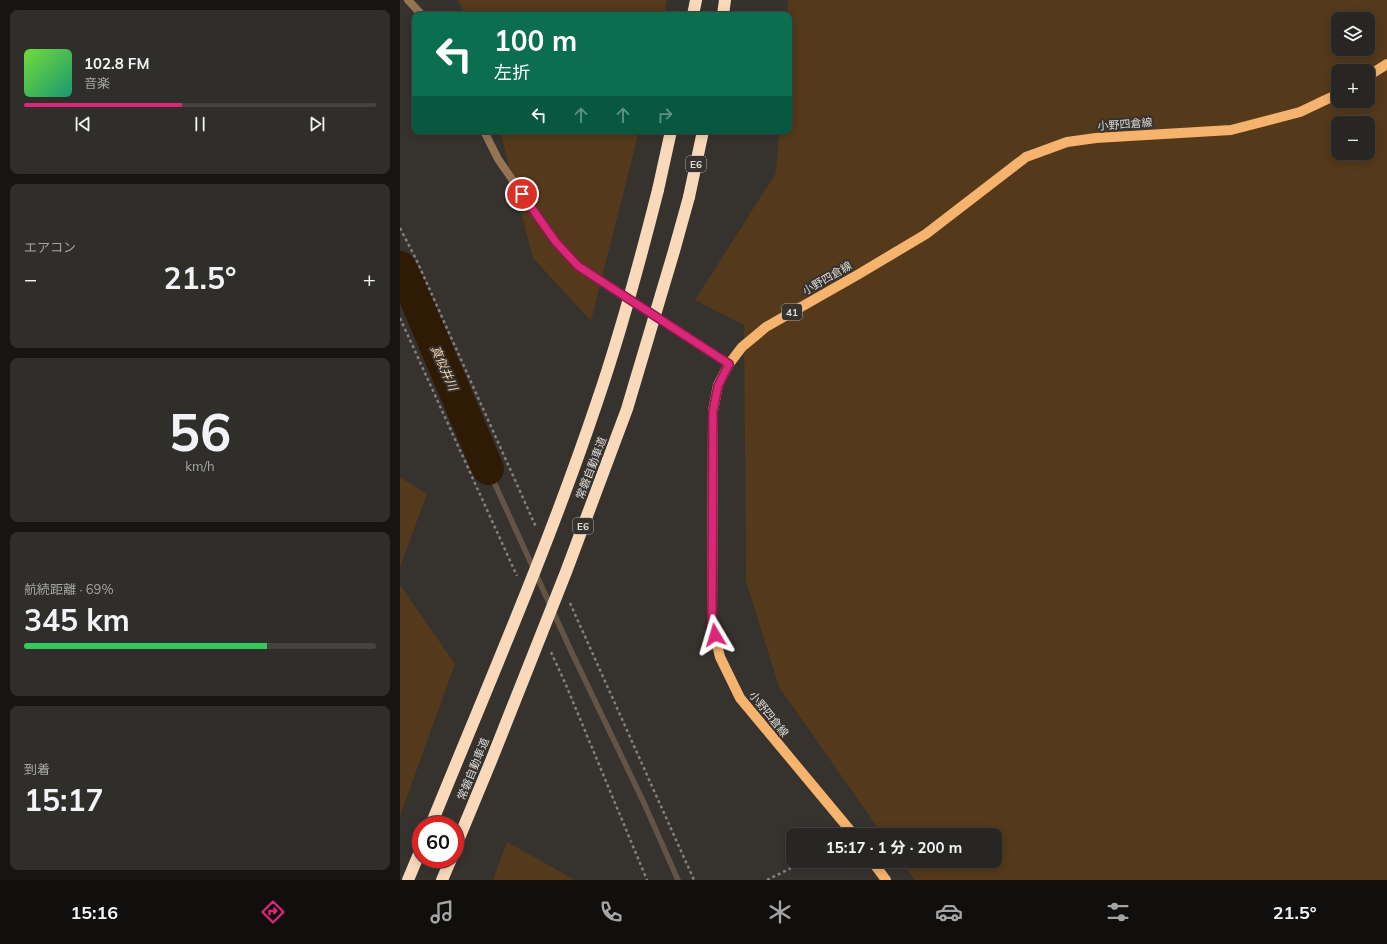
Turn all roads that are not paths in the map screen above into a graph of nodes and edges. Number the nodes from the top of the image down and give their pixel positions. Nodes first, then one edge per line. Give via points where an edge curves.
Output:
1 (408, 0) edge
2 (696, 0) edge
3 (725, 0) edge
4 (419, 12) edge
5 (694, 12) edge
6 (723, 12) edge
7 (1387, 64) edge
8 (1375, 72) edge
9 (1331, 97) edge
10 (486, 134) edge
11 (670, 134) edge
12 (702, 134) edge
13 (729, 364) junction
14 (435, 816) edge
15 (464, 826) edge
16 (848, 828) edge
17 (413, 868) edge
18 (447, 868) edge
19 (877, 868) edge
20 (408, 880) edge
21 (442, 880) edge
22 (886, 880) edge

1 - 4 street
2 - 5 highway
3 - 6 highway
7 - 8 main road
9 - 13 main road, 小野四倉線 / 41 via 1300,112 1231,130 1096,138 1067,142 1026,157 926,234 766,327 742,347
10 - 13 street via 498,159 555,241 578,266
11 - 14 highway, 常磐自動車道, bridge via 631,295 590,423 554,523
12 - 15 highway, 常磐自動車道 / E6, bridge via 689,197 627,409 566,572
13 - 16 main road, 小野四倉線 / 41 via 718,386 713,411 712,624 720,657 740,698
17 - 20 highway
18 - 21 highway
19 - 22 main road

